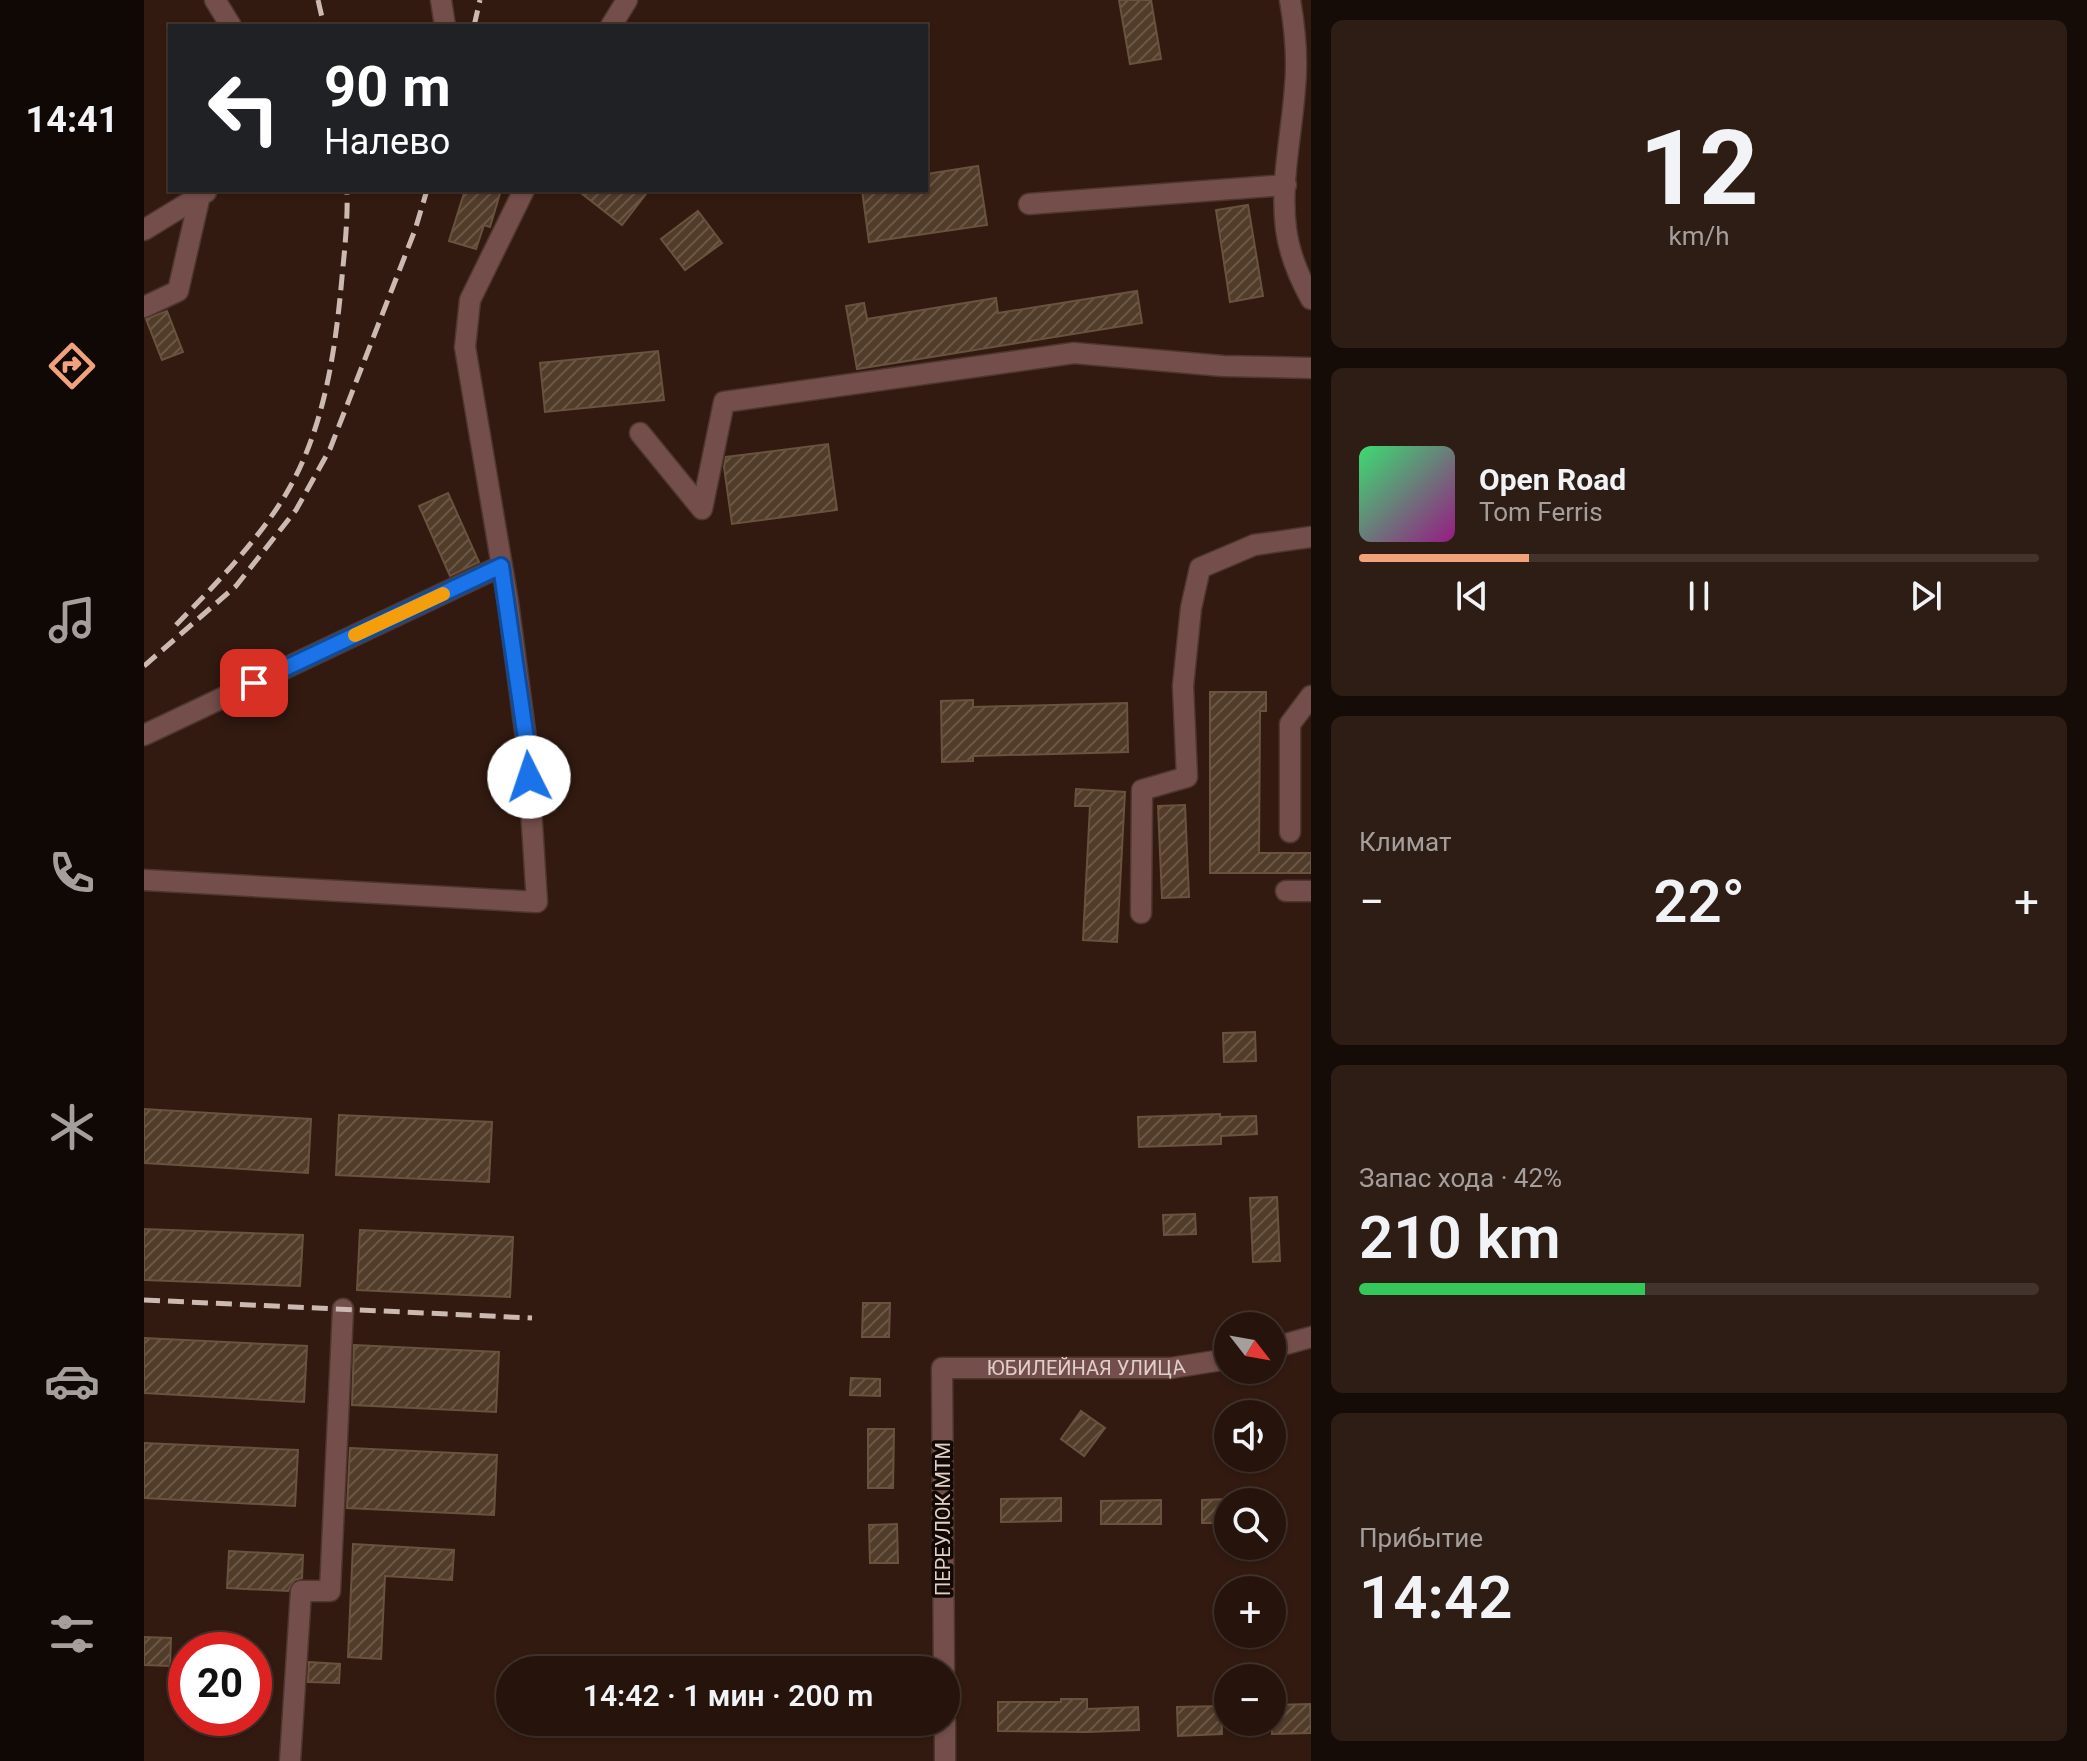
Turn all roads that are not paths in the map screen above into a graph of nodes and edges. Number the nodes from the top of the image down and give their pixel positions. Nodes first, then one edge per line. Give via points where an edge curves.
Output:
1 (215, 0) edge
2 (441, 0) edge
3 (1290, 0) edge
4 (230, 24) edge
5 (445, 24) edge
6 (1286, 185) junction
7 (523, 192) edge
8 (205, 193) edge
9 (1029, 204) dead end
10 (144, 230) edge
11 (1311, 299) edge
12 (144, 307) edge
13 (1311, 368) edge
14 (640, 433) dead end
15 (1311, 537) edge
16 (501, 566) junction
17 (1311, 696) edge
18 (144, 735) edge
19 (1290, 832) dead end
20 (144, 880) edge
21 (1286, 891) dead end
22 (1311, 891) edge
23 (1141, 913) dead end
24 (343, 1309) dead end
25 (1311, 1337) edge
26 (1286, 1344) edge
27 (1214, 1361) edge
28 (942, 1368) joint
29 (944, 1656) edge
30 (945, 1736) edge
31 (290, 1761) edge
32 (945, 1761) edge

1 - 4 street
2 - 5 street
3 - 6 street via 1296,85
6 - 9 street
6 - 11 street via 1286,230
7 - 16 street via 470,300 465,347
8 - 10 street
8 - 12 street via 178,291
13 - 14 street via 1074,353 724,402 702,509
15 - 23 street via 1254,545 1200,568 1183,686 1187,777 1142,790
16 - 18 street
16 - 20 street via 527,746 537,902
17 - 19 street via 1290,724
21 - 22 street
24 - 31 street via 330,1591 301,1591
25 - 26 street
27 - 28 street, ЮБИЛЕЙНАЯ УЛИЦА via 1171,1368
28 - 29 street, ПЕРЕУЛОК МТМ
30 - 32 street

